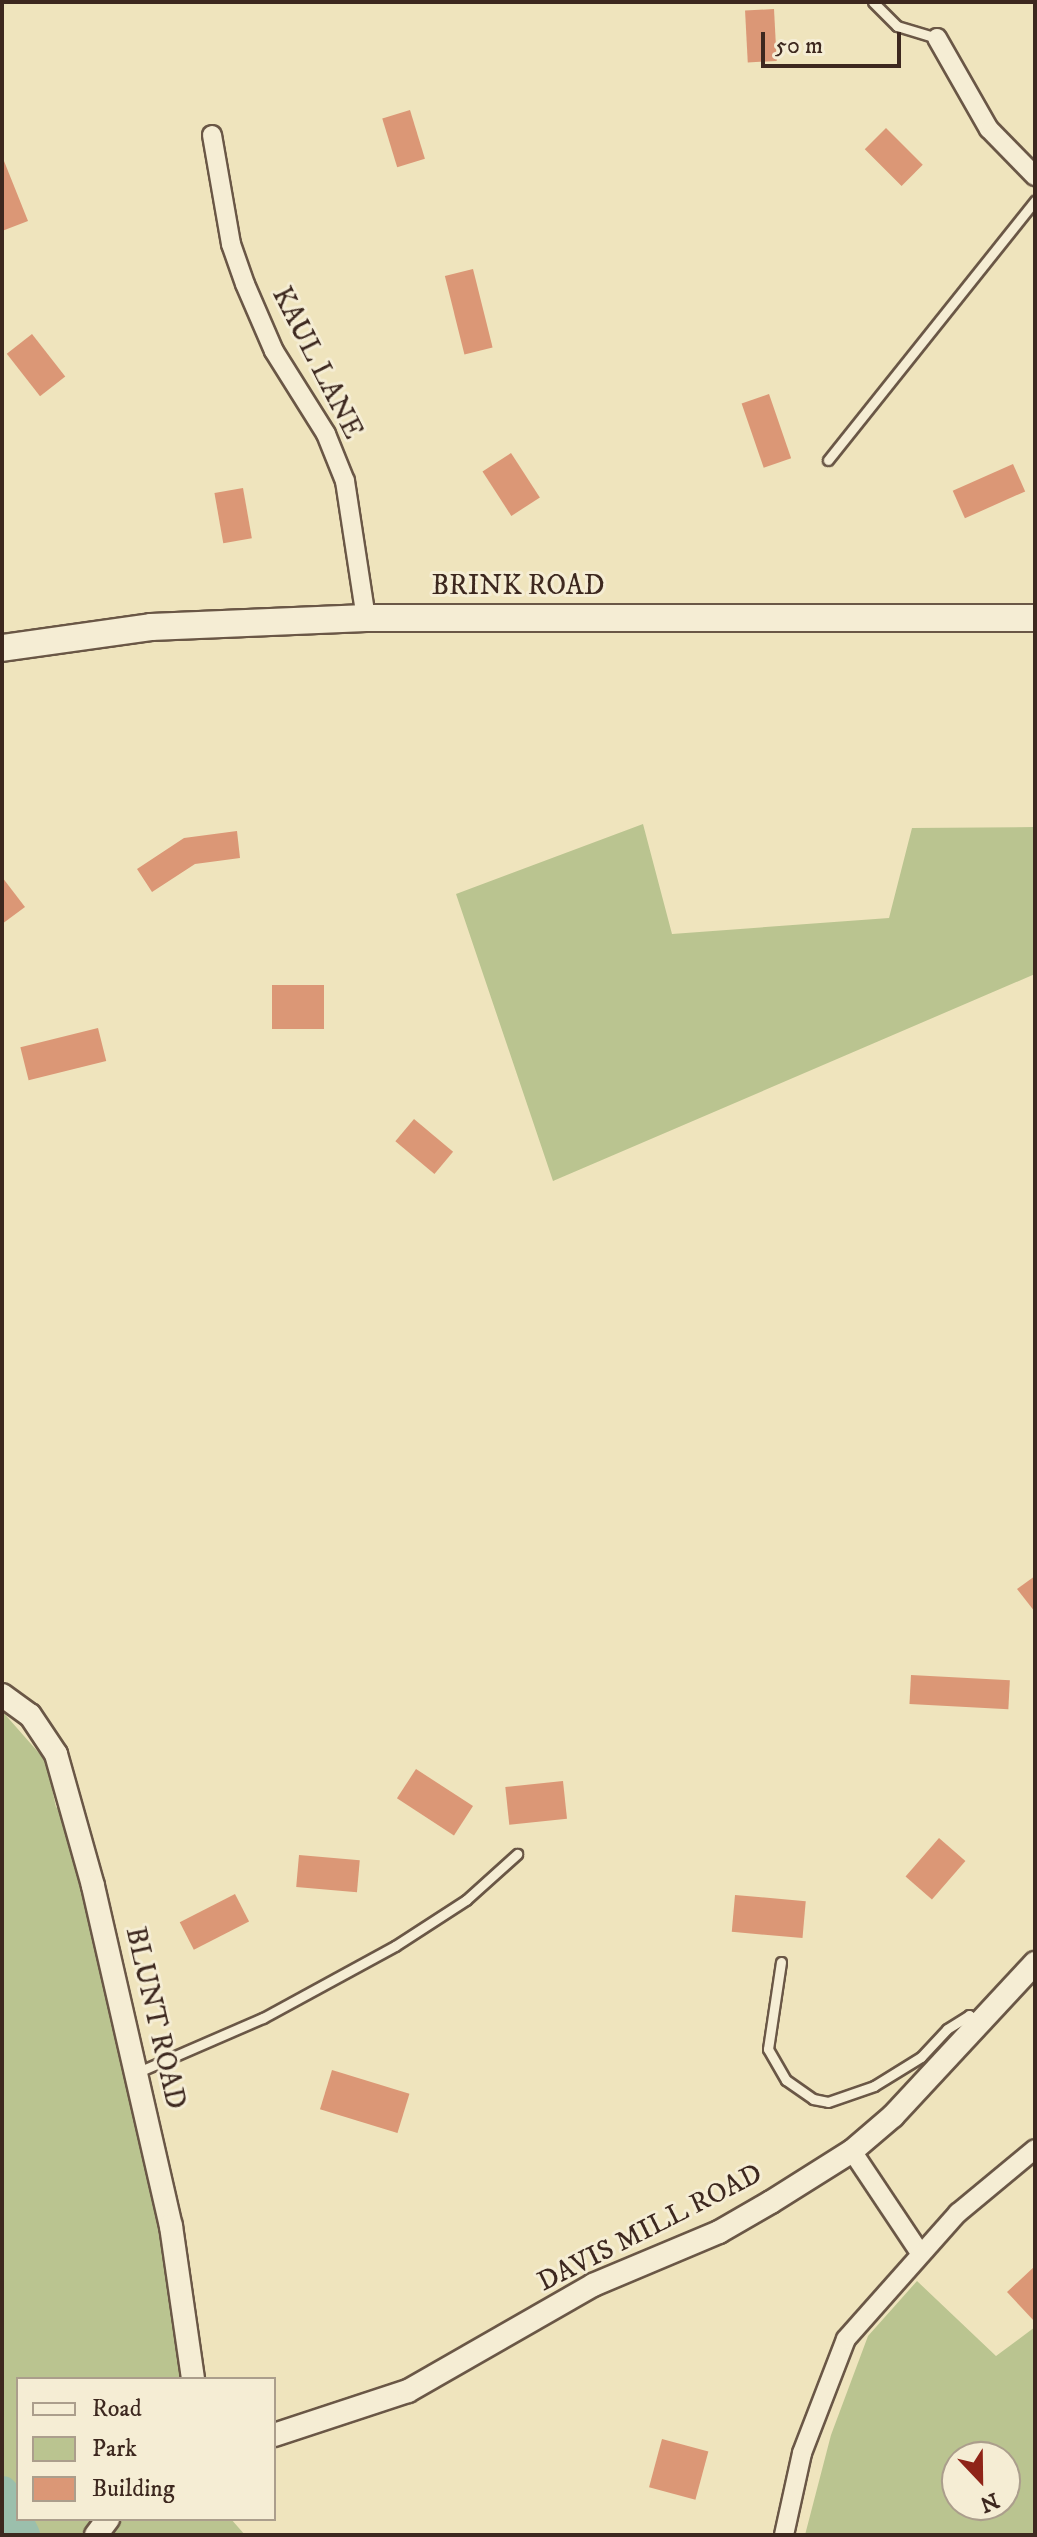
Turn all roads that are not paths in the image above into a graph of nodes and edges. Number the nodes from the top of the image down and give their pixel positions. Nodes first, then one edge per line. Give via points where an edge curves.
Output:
1 (873, 2) edge
2 (937, 38) joint
3 (212, 135) dead end
4 (1035, 176) edge
5 (1035, 201) edge
6 (828, 460) dead end
7 (366, 618) junction
8 (1035, 618) edge
9 (2, 648) edge
10 (2, 1695) edge
11 (517, 1854) dead end
12 (781, 1962) dead end
13 (1035, 1963) edge
14 (979, 2023) junction
15 (138, 2072) junction
16 (1035, 2149) edge
17 (852, 2151) junction
18 (920, 2253) junction
19 (193, 2377) edge
20 (276, 2434) edge
21 (784, 2535) edge

1 - 2 lane via 897,26
2 - 4 street via 989,129
3 - 7 street, KAUL LANE via 231,244 245,284 274,351 326,434 345,481
5 - 6 lane
7 - 8 main road, BRINK ROAD
7 - 9 main road, BRINK ROAD via 151,627
10 - 15 street, BLUNT ROAD via 30,1715 56,1754
11 - 15 lane via 466,1900 395,1946 263,2018
12 - 14 lane via 768,2049 786,2080 813,2099 828,2102 874,2086 900,2072 969,2015
13 - 14 street, DAVIS MILL ROAD
14 - 17 street, DAVIS MILL ROAD via 893,2116
15 - 19 street, BLUNT ROAD via 171,2226
16 - 18 street via 994,2179
17 - 18 street
17 - 20 street, DAVIS MILL ROAD via 719,2232 593,2285 421,2385
18 - 21 street via 846,2339 802,2453

